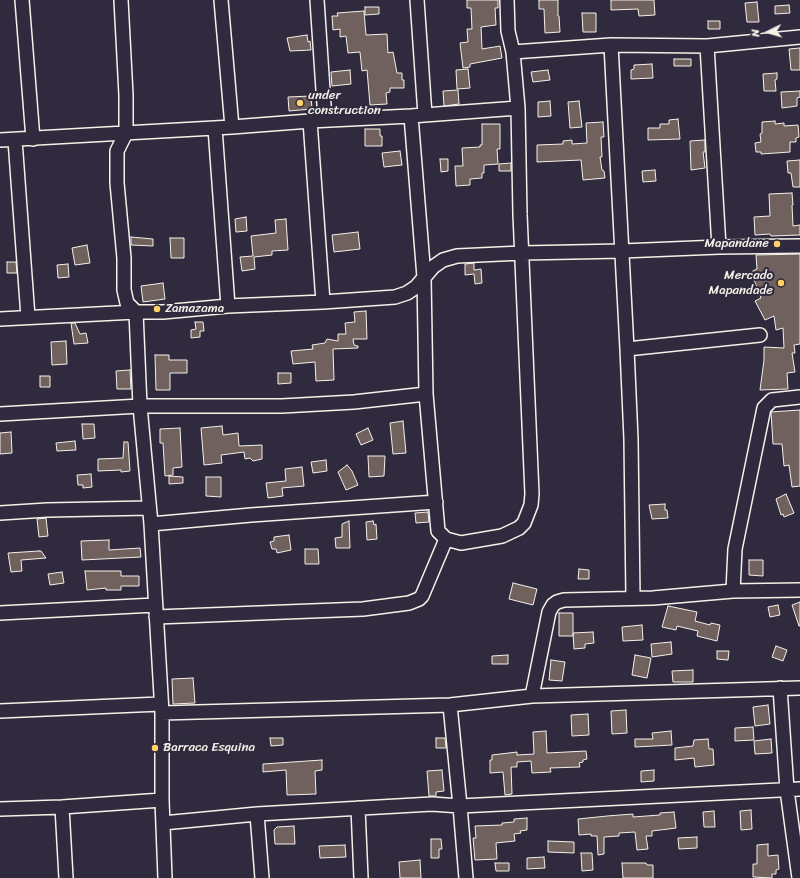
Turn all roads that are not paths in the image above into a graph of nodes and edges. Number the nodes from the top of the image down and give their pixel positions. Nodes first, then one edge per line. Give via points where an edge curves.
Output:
1 (22, 0) edge
2 (121, 0) edge
3 (221, 0) edge
4 (317, 0) edge
5 (417, 0) edge
6 (507, 0) edge
7 (800, 37) edge
8 (611, 45) junction
9 (707, 46) junction
10 (513, 52) junction
11 (518, 108) junction
12 (425, 115) junction
13 (411, 116) junction
14 (325, 120) junction
15 (310, 121) junction
16 (232, 127) junction
17 (215, 128) junction
18 (126, 133) junction
19 (33, 139) junction
20 (0, 140) edge
21 (15, 140) junction
22 (800, 246) edge
23 (720, 247) junction
24 (622, 252) junction
25 (522, 253) junction
26 (424, 277) junction
27 (323, 302) junction
28 (228, 306) junction
29 (136, 312) junction
30 (28, 317) junction
31 (0, 319) edge
32 (760, 335) dead end
33 (627, 349) junction
34 (426, 394) junction
35 (800, 397) edge
36 (140, 406) junction
37 (0, 414) edge
38 (436, 502) junction
39 (149, 508) junction
40 (0, 513) edge
41 (151, 524) junction
42 (446, 539) junction
43 (800, 590) edge
44 (733, 591) junction
45 (633, 598) junction
46 (156, 611) junction
47 (0, 613) edge
48 (780, 688) junction
49 (800, 688) edge
50 (532, 696) junction
51 (450, 705) junction
52 (161, 709) junction
53 (0, 711) edge
54 (787, 790) junction
55 (800, 790) edge
56 (162, 800) junction
57 (460, 806) junction
58 (62, 807) junction
59 (358, 808) junction
60 (0, 809) edge
61 (257, 814) junction
62 (163, 822) junction
63 (796, 876) edge
64 (66, 878) edge
65 (165, 878) edge
66 (262, 878) edge
67 (361, 878) edge
68 (466, 878) edge

1 - 19 street
2 - 18 street
3 - 16 street
4 - 14 street
5 - 12 street
6 - 10 street via 508,31
7 - 9 street
8 - 9 street
8 - 10 street
8 - 24 street
9 - 23 street
10 - 11 street
11 - 12 street
11 - 25 street
12 - 13 street
13 - 14 street
13 - 26 street
14 - 15 street
15 - 16 street
15 - 27 street
16 - 17 street
17 - 18 street
17 - 28 street
18 - 19 street
18 - 29 street via 118,152 117,183 124,258 124,290 127,303
19 - 21 street
20 - 21 street
21 - 30 street
22 - 23 street
23 - 24 street
24 - 25 street
24 - 33 street
25 - 26 street via 457,256 443,260
25 - 42 street via 531,505 524,523 511,533 461,543
26 - 27 street via 416,287 395,297
26 - 34 street
27 - 28 street
28 - 29 street
29 - 30 street
29 - 36 street
30 - 31 street
32 - 33 street
33 - 45 street
34 - 36 street via 282,406
34 - 38 street
35 - 44 street via 772,400 764,408 735,549
36 - 37 street
36 - 39 street
38 - 41 street
38 - 42 street via 438,531
39 - 40 street
39 - 41 street
41 - 46 street
42 - 46 street via 422,596 409,604 363,608
43 - 44 street
44 - 45 street
45 - 50 street via 564,600 553,605 546,623
46 - 47 street
46 - 52 street
48 - 49 street
48 - 50 street
48 - 54 street
50 - 51 street
51 - 52 street
51 - 57 street
52 - 53 street
52 - 56 street
54 - 55 street
54 - 57 street
54 - 63 street
56 - 58 street
56 - 62 street
57 - 59 street via 432,804
57 - 68 street
58 - 60 street
58 - 64 street
59 - 61 street
59 - 67 street
61 - 62 street
61 - 66 street
62 - 65 street

